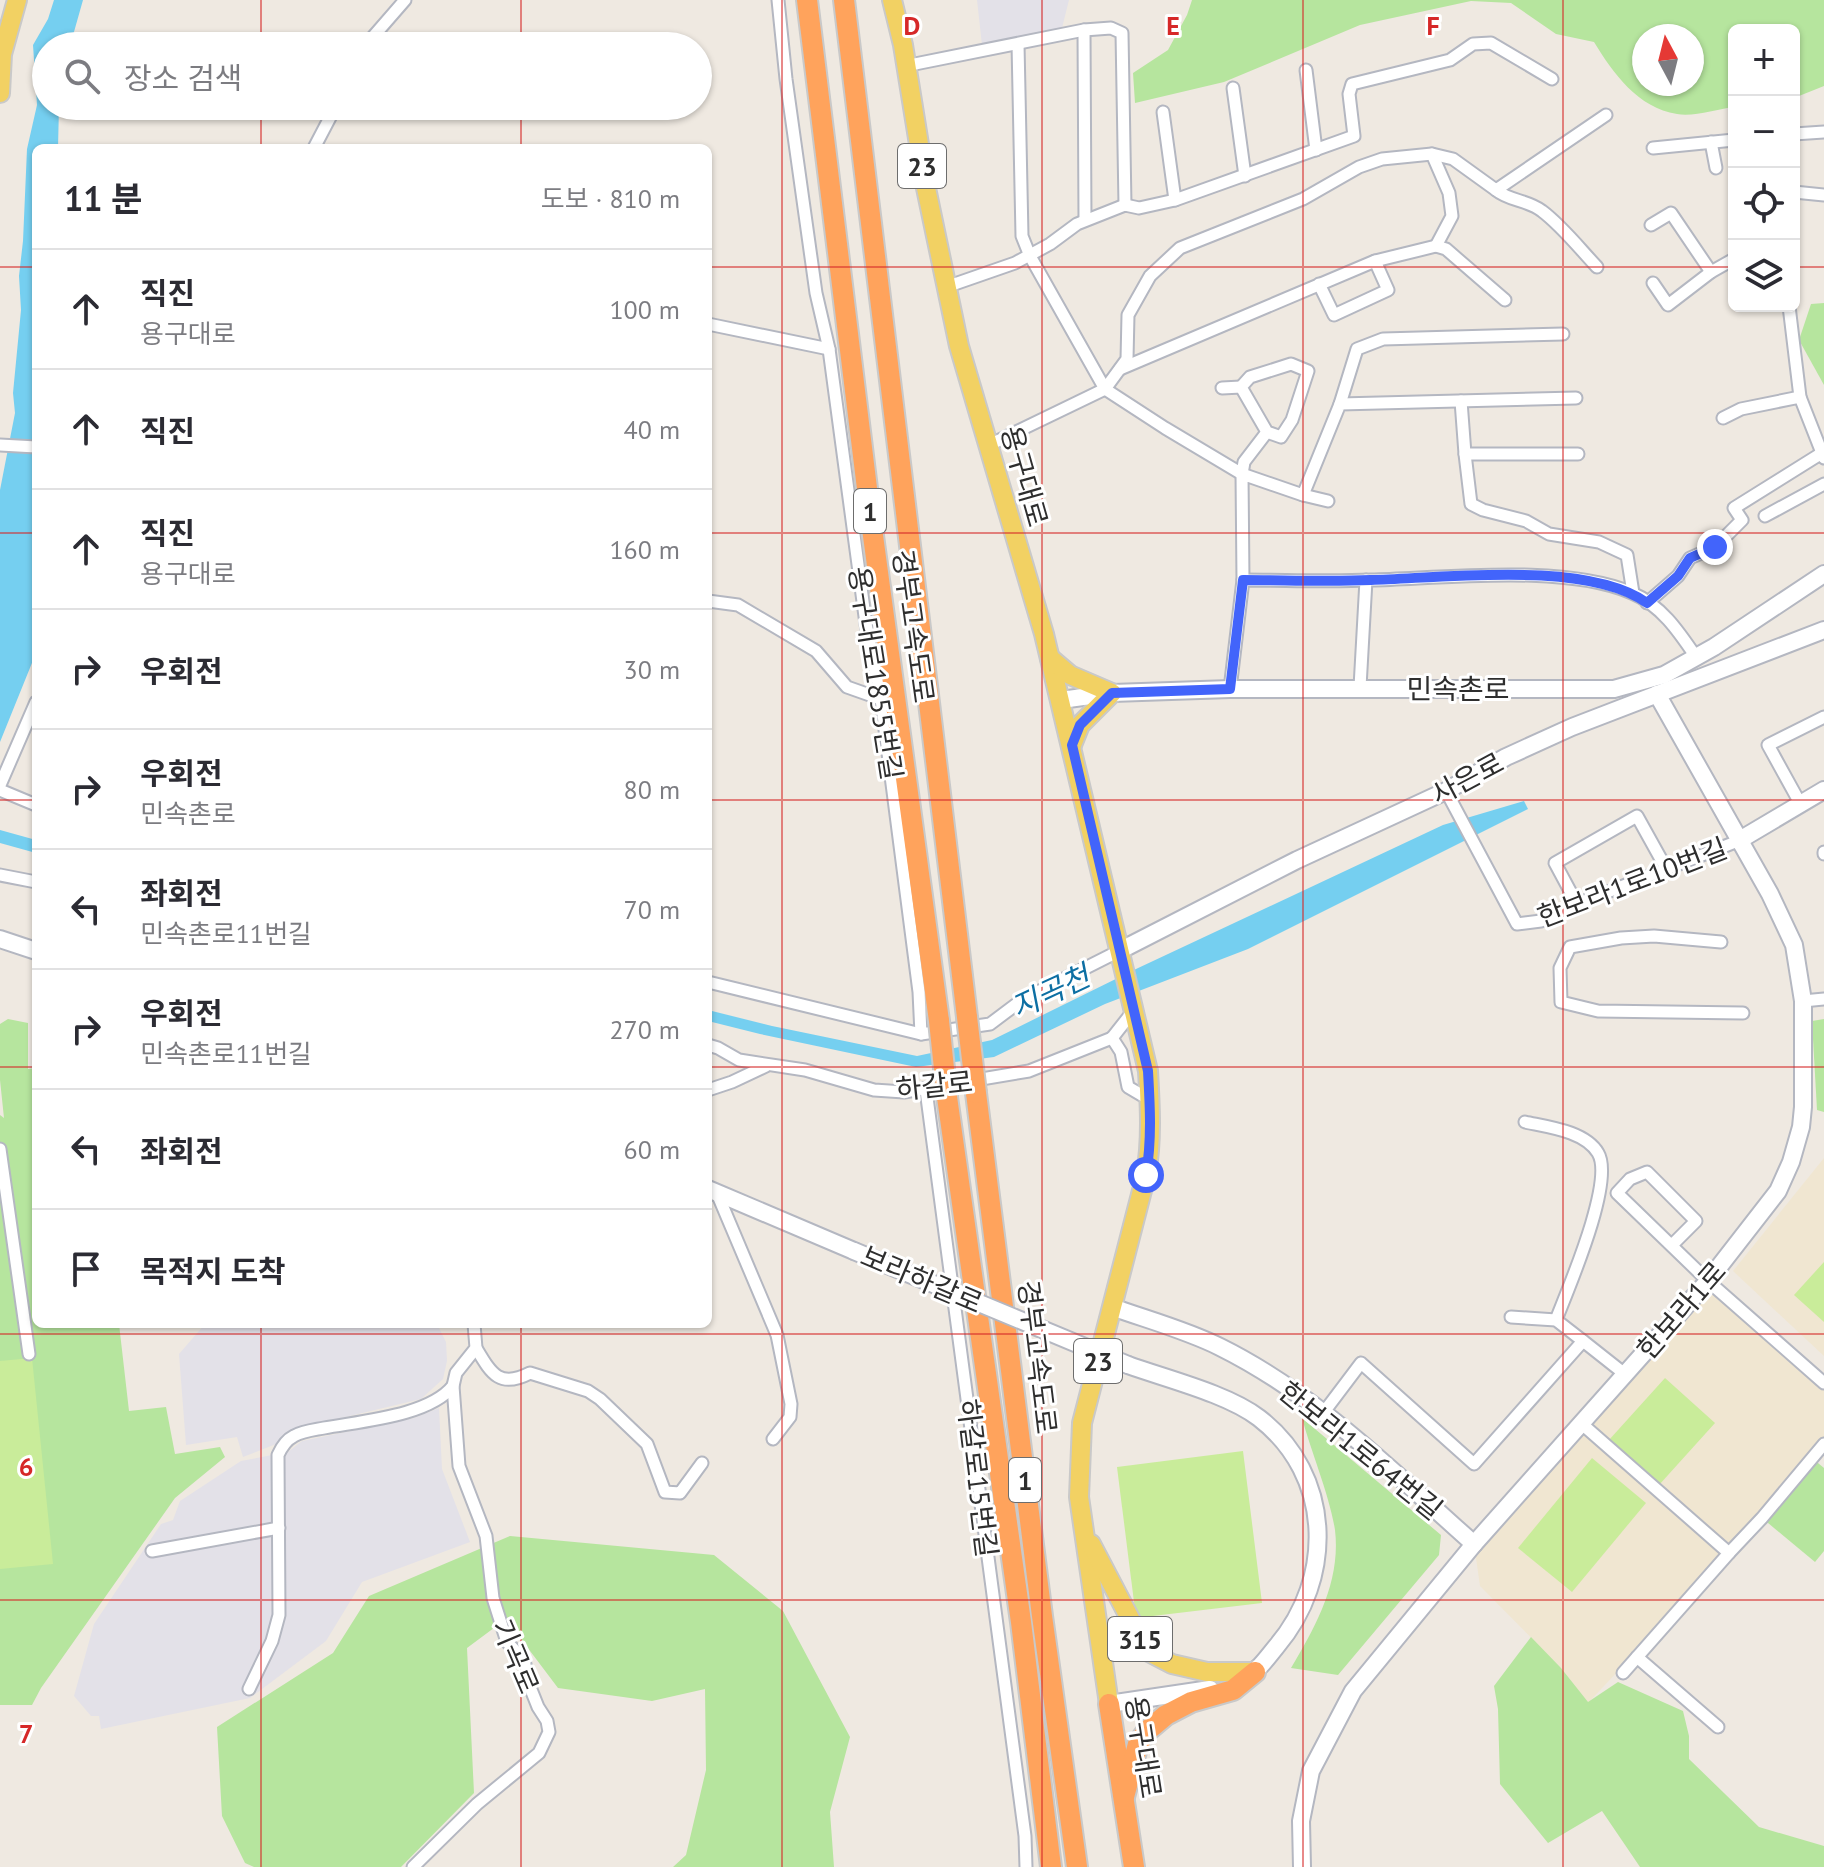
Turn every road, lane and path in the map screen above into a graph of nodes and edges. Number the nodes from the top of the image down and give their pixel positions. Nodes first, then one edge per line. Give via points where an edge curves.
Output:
1 (17, 0) edge
2 (405, 0) edge
3 (778, 0) edge
4 (807, 0) edge
5 (844, 0) edge
6 (892, 0) edge
7 (1084, 30) junction
8 (377, 32) edge
9 (1018, 44) junction
10 (905, 66) junction
11 (1306, 70) dead end
12 (1552, 79) dead end
13 (1233, 88) dead end
14 (0, 93) edge
15 (1163, 112) dead end
16 (1606, 115) dead end
17 (330, 120) edge
18 (1824, 132) edge
19 (1800, 134) edge
20 (1728, 141) edge
21 (1711, 142) junction
22 (319, 144) edge
23 (1653, 148) dead end
24 (1316, 150) junction
25 (1432, 154) junction
26 (1716, 168) dead end
27 (1245, 176) junction
28 (1496, 190) junction
29 (1800, 193) edge
30 (1824, 195) edge
31 (1175, 200) junction
32 (1125, 205) junction
33 (1085, 220) junction
34 (1651, 225) dead end
35 (1436, 246) junction
36 (1030, 256) junction
37 (1375, 261) junction
38 (1728, 262) edge
39 (1597, 267) dead end
40 (1711, 272) junction
41 (1653, 283) dead end
42 (1319, 284) junction
43 (946, 287) junction
44 (1505, 300) dead end
45 (1790, 312) edge
46 (712, 325) edge
47 (1563, 334) dead end
48 (829, 349) junction
49 (1119, 369) junction
50 (1241, 387) junction
51 (1222, 388) dead end
52 (1105, 389) junction
53 (1800, 397) junction
54 (1576, 398) dead end
55 (1461, 401) junction
56 (1340, 404) junction
57 (1723, 418) dead end
58 (1267, 432) junction
59 (1, 445) edge
60 (987, 446) junction
61 (32, 447) edge
62 (1465, 454) junction
63 (1578, 454) dead end
64 (1823, 456) edge
65 (1242, 474) junction
66 (1824, 484) edge
67 (1303, 495) junction
68 (1328, 501) dead end
69 (1765, 516) dead end
70 (1824, 574) edge
71 (1243, 580) junction
72 (1366, 580) junction
73 (1633, 593) junction
74 (712, 602) edge
75 (1647, 603) junction
76 (1824, 630) edge
77 (1696, 657) junction
78 (1050, 658) junction
79 (1360, 687) junction
80 (1230, 689) junction
81 (1112, 693) junction
82 (1657, 694) junction
83 (881, 699) junction
84 (1061, 700) junction
85 (32, 711) edge
86 (1824, 717) edge
87 (1072, 745) junction
88 (0, 787) edge
89 (1824, 790) edge
90 (32, 793) edge
91 (21, 797) junction
92 (1449, 797) junction
93 (32, 803) edge
94 (1800, 803) junction
95 (1738, 841) junction
96 (1667, 870) junction
97 (0, 875) edge
98 (32, 881) edge
99 (1577, 904) junction
100 (0, 939) edge
101 (1721, 942) dead end
102 (32, 950) edge
103 (1122, 956) junction
104 (712, 983) edge
105 (1824, 999) edge
106 (1803, 1001) junction
107 (1743, 1013) dead end
108 (1135, 1016) junction
109 (921, 1034) junction
110 (1112, 1038) junction
111 (712, 1047) edge
112 (766, 1065) junction
113 (712, 1089) edge
114 (926, 1090) junction
115 (1150, 1100) junction
116 (1525, 1122) dead end
117 (0, 1149) edge
118 (713, 1191) edge
119 (1672, 1245) junction
120 (1708, 1281) junction
121 (1112, 1307) junction
122 (1511, 1317) dead end
123 (1556, 1320) junction
124 (474, 1328) edge
125 (1583, 1341) junction
126 (476, 1348) junction
127 (29, 1354) dead end
128 (1626, 1375) junction
129 (1824, 1383) edge
130 (453, 1386) junction
131 (1324, 1412) junction
132 (1582, 1424) junction
133 (773, 1439) dead end
134 (1824, 1444) edge
135 (702, 1463) dead end
136 (1082, 1527) junction
137 (279, 1528) junction
138 (1474, 1544) junction
139 (152, 1551) dead end
140 (1729, 1553) junction
141 (1637, 1657) junction
142 (1255, 1672) junction
143 (1623, 1673) dead end
144 (249, 1689) dead end
145 (1109, 1704) junction
146 (1718, 1727) dead end
147 (1124, 1797) junction
148 (413, 1867) edge
149 (1026, 1867) edge
150 (1051, 1867) edge
151 (1077, 1867) edge
152 (1134, 1867) edge
153 (1302, 1867) edge

1 - 14 main road via 2,54
2 - 8 street
3 - 48 street, 용구대로1855번길 via 816,293
4 - 150 highway, 경부고속도로 / 1, bridge via 867,490
5 - 151 highway, 경부고속도로 / 1, bridge via 976,1093
6 - 10 main road, 용구대로 / 23
7 - 9 street
7 - 32 street via 1111,28 1122,33
7 - 33 street
9 - 10 street
9 - 36 street via 1022,236
10 - 43 main road, 용구대로 / 23
11 - 24 street
12 - 24 street via 1491,43 1473,44 1450,60 1352,84 1354,136
13 - 27 street
15 - 31 street
16 - 28 street
17 - 22 street
18 - 19 street
20 - 21 street
21 - 23 street
21 - 26 street
24 - 27 street
25 - 28 street via 1453,159
25 - 35 street via 1449,193 1452,216
25 - 49 street via 1359,167 1303,199 1180,248 1150,276 1128,315 1127,359
27 - 31 street
28 - 39 street via 1541,210
29 - 30 street
31 - 32 street via 1139,208
32 - 33 street
33 - 36 street
34 - 40 street via 1671,213
35 - 37 street
35 - 44 street
36 - 43 street
36 - 52 street
37 - 42 street
37 - 42 street via 1388,290 1334,315
38 - 40 street
40 - 41 street via 1668,305
42 - 49 street
43 - 60 main road, 용구대로 / 23
45 - 53 street
46 - 48 street
47 - 56 street via 1383,339 1357,349
48 - 83 street, 용구대로1855번길
49 - 52 street
50 - 51 street
50 - 58 street
50 - 58 street via 1250,377 1291,364 1309,366 1292,420 1281,437
52 - 60 street
52 - 65 street
53 - 57 street
53 - 64 street
54 - 55 street
55 - 56 street
55 - 62 street
56 - 67 street
58 - 65 street via 1244,462
59 - 61 street
60 - 78 main road, 용구대로 / 23
62 - 63 street
62 - 73 street via 1471,504 1549,534 1618,550 1627,555
64 - 75 street via 1734,508 1742,520 1715,547 1690,558
65 - 67 street
65 - 71 street
66 - 69 street
67 - 68 street
70 - 77 street, 민속촌로
71 - 72 street
71 - 80 street
72 - 73 street via 1508,575 1586,580
72 - 79 street
73 - 75 street
74 - 83 street via 738,605 816,651 847,687
75 - 77 street via 1669,619
76 - 82 street, 사은로
77 - 79 street, 민속촌로 via 1664,675 1614,689
78 - 81 main road via 1070,675
78 - 84 main road, 용구대로 / 23
79 - 80 street, 민속촌로
80 - 81 street, 민속촌로
81 - 84 street, 민속촌로
81 - 87 main road via 1080,725
82 - 92 street, 사은로 via 1506,757
82 - 95 street, 한보라1로
83 - 109 street, 용구대로1855번길
84 - 87 main road, 용구대로 / 23
85 - 88 street
86 - 94 street via 1768,745
87 - 103 main road, 용구대로 / 23
88 - 91 street
89 - 94 street
90 - 91 street
91 - 93 street
92 - 99 street, 한보라1로10번길 via 1517,924 1541,921
92 - 103 street, 사은로 via 1297,860
94 - 95 street
95 - 96 street, 한보라1로10번길
95 - 106 street, 한보라1로 via 1794,945
96 - 99 street, 한보라1로10번길
96 - 99 street via 1637,816 1555,863
97 - 98 street
100 - 102 street
101 - 107 street via 1654,936 1570,947 1560,968 1561,1002 1598,1011
103 - 108 main road, 23
103 - 109 street via 1022,1000 990,1024
104 - 109 street
105 - 106 street
106 - 120 street, 한보라1로 via 1803,1107 1791,1162 1778,1191
108 - 110 street
108 - 115 main road, 용구대로 / 23
110 - 114 street, 하갈로 via 1029,1071
110 - 115 street via 1121,1052 1128,1087
111 - 112 street, 하갈로
112 - 113 street
112 - 114 street, 하갈로 via 874,1090
114 - 149 street, 하갈로15번길
115 - 121 main road, 용구대로 / 23 via 1146,1175
116 - 123 street via 1587,1141 1599,1154 1602,1168 1586,1242
117 - 127 street
118 - 133 street via 777,1335 791,1404 790,1417
118 - 142 street, 보라하갈로 / 315, bridge via 1257,1416 1291,1449 1302,1469 1319,1544 1316,1572 1302,1608 1289,1633
119 - 119 street via 1696,1221 1647,1172 1630,1179 1617,1193
119 - 120 street
120 - 128 street, 한보라1로
120 - 129 street
121 - 131 street, 한보라1로64번길 via 1223,1348
121 - 136 main road, 용구대로 / 23 via 1082,1423
122 - 123 street
123 - 125 street
124 - 126 street
125 - 128 street
125 - 131 street via 1474,1464 1361,1363
126 - 130 street via 456,1373
126 - 135 street via 490,1372 501,1379 516,1380 530,1373 600,1399 647,1444 665,1492 680,1493
128 - 132 street, 한보라1로
130 - 137 street via 435,1402 291,1437 278,1455
130 - 148 street, 기곡로 via 459,1466 486,1536 493,1598 507,1642 524,1660 549,1732 539,1753
131 - 138 street, 한보라1로64번길
132 - 138 street, 한보라1로
132 - 140 street
134 - 140 street
136 - 142 main road, 315 via 1147,1651 1172,1664 1207,1672
136 - 145 main road, 용구대로 / 23
137 - 139 street
137 - 144 street via 277,1626
138 - 153 street, 한보라1로 via 1353,1691 1311,1771 1301,1821
140 - 141 street
141 - 143 street
141 - 146 street
142 - 145 street, 보라하갈로 / 315 via 1233,1685
142 - 147 highway, 315 via 1233,1690 1191,1702 1147,1731 1138,1744
145 - 147 highway, 용구대로 / 23
147 - 152 highway, 용구대로 / 23

